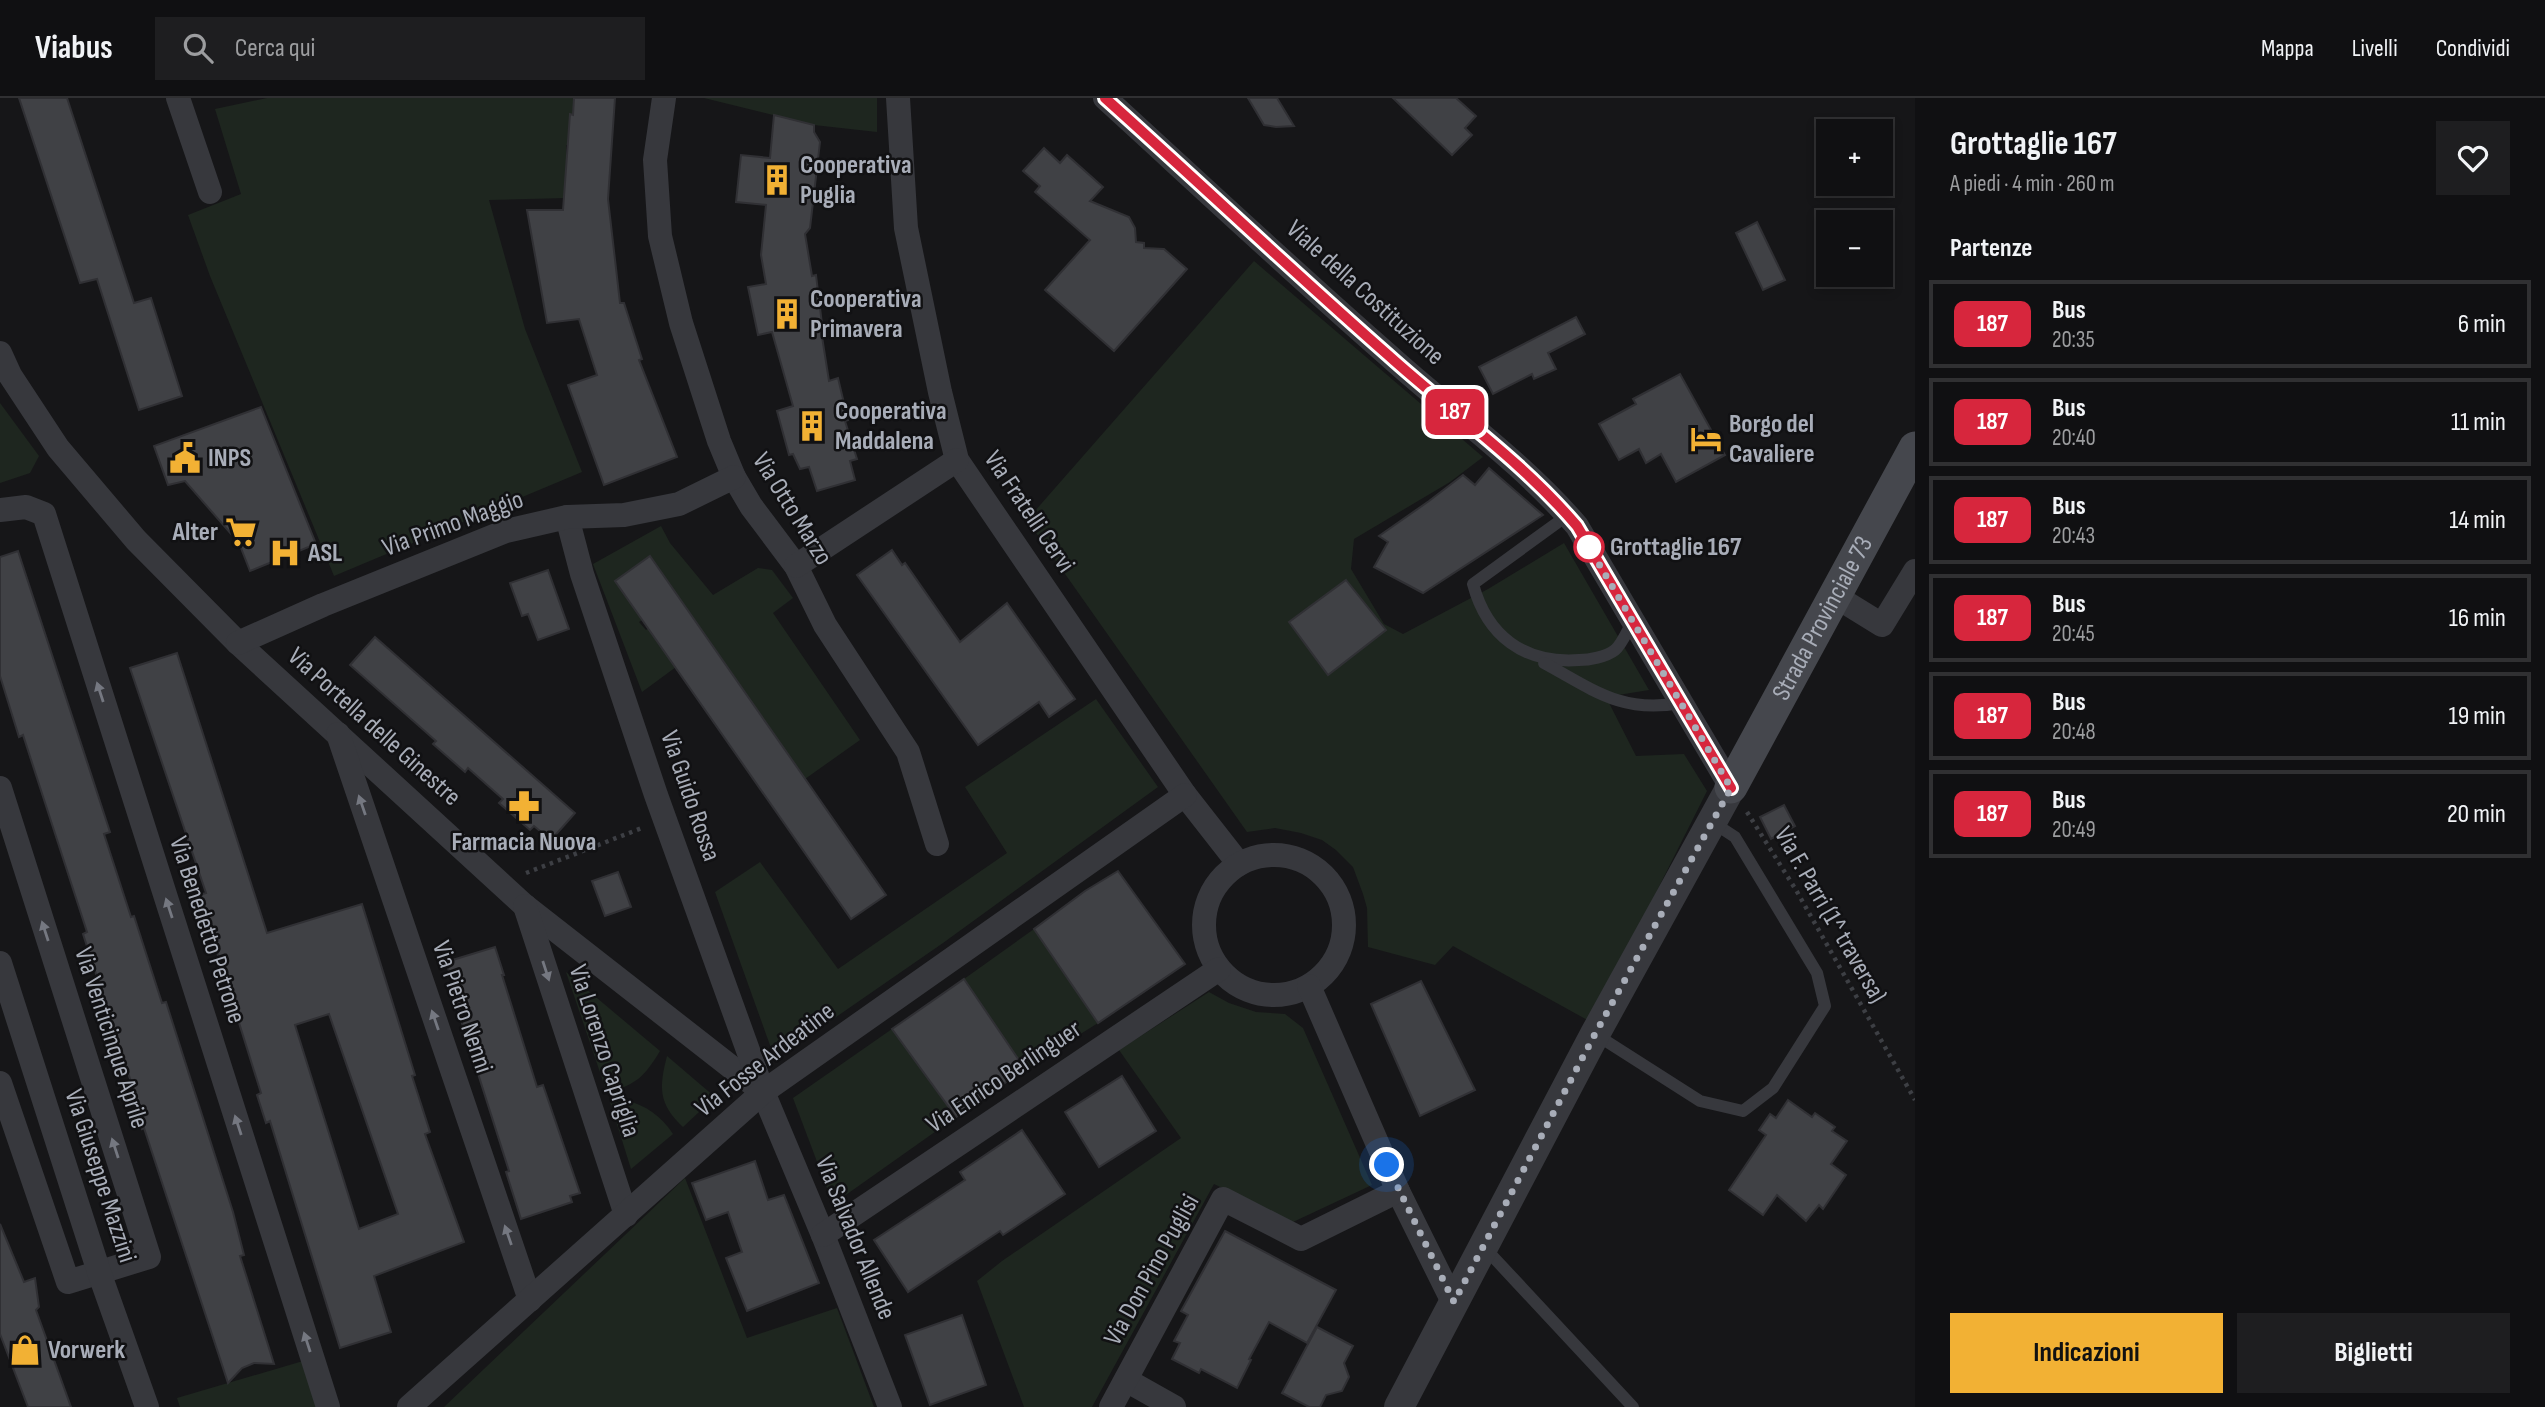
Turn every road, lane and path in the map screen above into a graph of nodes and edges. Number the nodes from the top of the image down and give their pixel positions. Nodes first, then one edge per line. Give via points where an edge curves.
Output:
1 (177, 98) edge
2 (663, 98) edge
3 (898, 98) edge
4 (1105, 98) edge
5 (210, 192) dead end
6 (3, 369) edge
7 (1915, 448) edge
8 (957, 460) junction
9 (734, 477) junction
10 (0, 510) edge
11 (1568, 515) junction
12 (567, 517) junction
13 (796, 566) junction
14 (1915, 571) edge
15 (1835, 596) junction
16 (1632, 623) junction
17 (238, 643) junction
18 (1525, 653) junction
19 (1680, 703) junction
20 (337, 732) junction
21 (0, 788) edge
22 (1731, 788) junction
23 (1185, 795) junction
24 (665, 819) junction
25 (1712, 822) junction
26 (937, 844) dead end
27 (1239, 864) junction
28 (502, 883) junction
29 (525, 906) junction
30 (0, 963) edge
31 (1219, 969) junction
32 (1309, 986) junction
33 (1595, 1034) junction
34 (0, 1083) edge
35 (763, 1092) junction
36 (1915, 1100) edge
37 (1398, 1191) junction
38 (626, 1215) junction
39 (823, 1235) junction
40 (1483, 1245) junction
41 (99, 1272) junction
42 (530, 1300) junction
43 (1454, 1302) junction
44 (1126, 1380) junction
45 (1409, 1402) edge
46 (147, 1407) edge
47 (328, 1407) edge
48 (409, 1407) edge
49 (890, 1407) edge
50 (1111, 1407) edge
51 (1174, 1407) edge
52 (1633, 1407) edge

1 - 5 street
2 - 9 street, Via Otto Marzo via 655,160 660,236 685,335
3 - 8 street, Via Fratelli Cervi via 906,228
4 - 11 street, Viale della Costituzione via 1389,356 1516,462
6 - 17 street, Via Portella delle Ginestre via 58,447 136,540
7 - 15 main road, Strada Provinciale 73
8 - 13 street
8 - 23 street, Via Fratelli Cervi
9 - 12 street, Via Primo Maggio via 679,504 624,515
9 - 13 street, Via Otto Marzo
47 -> 10 street, Via Benedetto Petrone via 44,514 26,507
11 - 16 street, Viale della Costituzione
11 - 18 lane via 1472,584 1491,627
12 - 17 street, Via Primo Maggio via 506,531
12 - 24 street, Via Guido Rossa
13 - 26 street, Via Otto Marzo via 825,625 908,752
14 - 15 street via 1882,625
15 - 22 main road, Strada Provinciale 73
16 - 18 lane via 1614,650 1591,660 1555,662
16 - 19 street, Viale della Costituzione
17 - 20 street, Via Portella delle Ginestre
18 - 19 lane via 1605,697 1642,707
19 - 22 street, Viale della Costituzione
20 - 28 street, Via Portella delle Ginestre
42 -> 20 street, Via Pietro Nenni
41 -> 21 street, Via Venticinque Aprile via 149,1257
22 - 25 street
22 - 36 path, Via F. Parri (1^ traversa) via 1796,890
23 - 27 street, Via Fratelli Cervi
23 - 35 street, Via Fosse Ardeatine
24 - 28 path
24 - 35 street, Via Guido Rossa
25 - 33 street
25 - 33 lane via 1735,836 1817,973 1825,1006 1773,1088 1742,1111 1700,1101
27 - 31 street via 1214,888 1206,904 1204,938
27 - 32 street via 1271,855 1288,856 1318,871 1339,898 1344,931 1340,947 1328,969
28 - 29 street, Via Portella delle Ginestre
29 - 35 street, Via Portella delle Ginestre
29 -> 38 street, Via Lorenzo Capriglia
30 - 41 street, Via Giuseppe Mazzini
31 - 32 street via 1231,981 1261,994 1277,996
31 - 39 street, Via Enrico Berlinguer
32 - 37 street
33 - 40 street
34 - 41 street via 68,1282
35 - 38 street, Via Fosse Ardeatine
35 - 39 street, Via Salvador Allende
37 - 43 street
37 - 44 street, Via Don Pino Puglisi via 1301,1239 1223,1199
38 - 42 street, Via Fosse Ardeatine
39 - 49 street, Via Salvador Allende
40 - 43 street
40 - 52 lane
41 - 46 street, Via Giuseppe Mazzini
42 - 48 street, Via Fosse Ardeatine
43 - 45 street
44 - 50 street, Via Don Pino Puglisi
44 - 51 street

